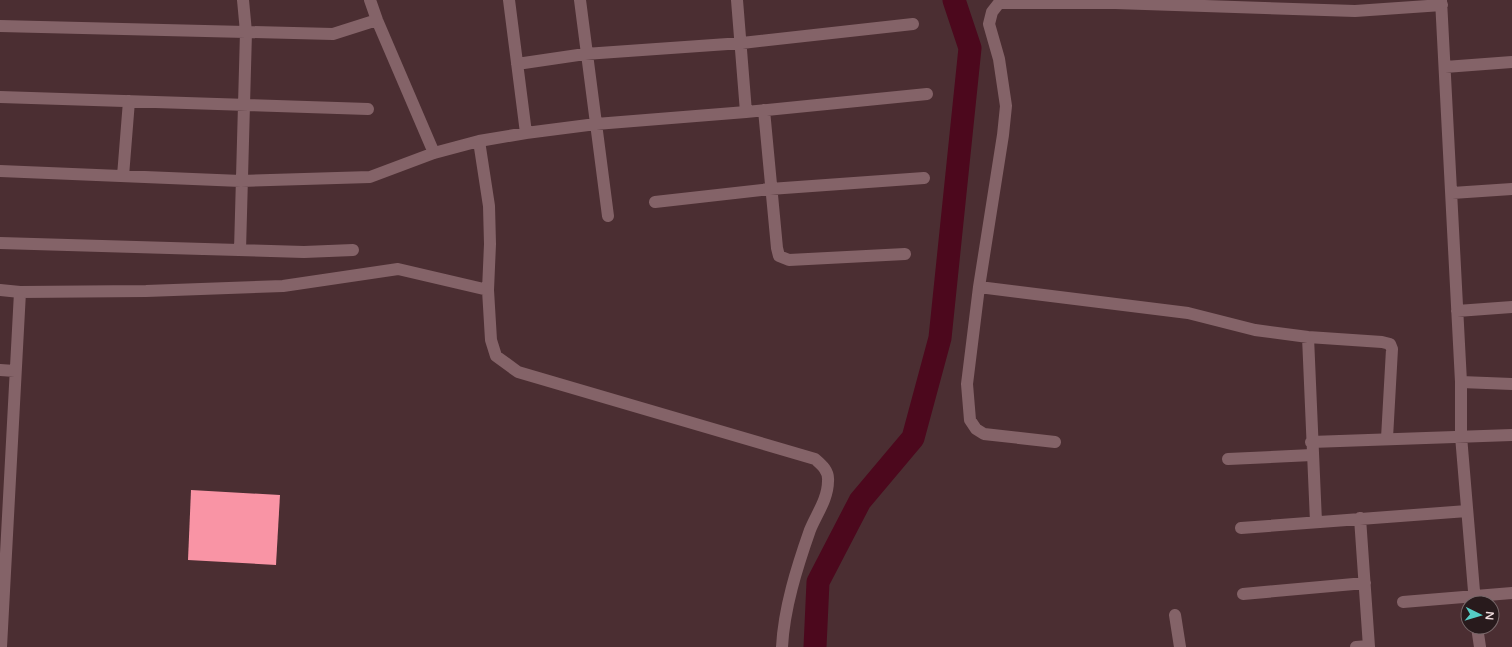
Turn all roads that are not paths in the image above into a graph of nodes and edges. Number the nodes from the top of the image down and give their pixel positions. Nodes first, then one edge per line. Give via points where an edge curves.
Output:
1 (243, 0) edge
2 (370, 0) edge
3 (509, 0) edge
4 (580, 0) edge
5 (737, 0) edge
6 (1114, 2) edge
7 (1441, 3) edge
8 (1273, 4) edge
9 (376, 20) junction
10 (913, 24) dead end
11 (0, 26) edge
12 (246, 32) junction
13 (742, 43) junction
14 (585, 54) junction
15 (1512, 62) edge
16 (517, 64) junction
17 (1445, 67) junction
18 (928, 94) dead end
19 (0, 97) edge
20 (129, 101) junction
21 (244, 104) junction
22 (368, 109) dead end
23 (764, 110) junction
24 (746, 112) junction
25 (596, 124) junction
26 (526, 133) junction
27 (479, 141) junction
28 (434, 152) junction
29 (0, 171) edge
30 (123, 176) junction
31 (924, 178) dead end
32 (242, 180) junction
33 (770, 189) junction
34 (1512, 189) edge
35 (1452, 193) junction
36 (655, 202) dead end
37 (608, 216) dead end
38 (0, 243) edge
39 (240, 250) junction
40 (352, 250) dead end
41 (905, 254) dead end
42 (979, 287) junction
43 (0, 290) edge
44 (488, 290) junction
45 (20, 292) junction
46 (1512, 307) edge
47 (1457, 311) junction
48 (1308, 337) junction
49 (0, 370) edge
50 (15, 371) junction
51 (1460, 382) junction
52 (1512, 384) edge
53 (1512, 435) edge
54 (1462, 436) junction
55 (1387, 438) junction
56 (1055, 442) dead end
57 (1311, 442) junction
58 (1312, 455) junction
59 (1228, 459) dead end
60 (5, 481) edge
61 (1468, 511) junction
62 (1360, 518) junction
63 (1316, 522) junction
64 (1241, 528) dead end
65 (2, 570) edge
66 (1365, 583) junction
67 (1512, 593) edge
68 (1244, 594) dead end
69 (1474, 595) edge
70 (1500, 595) edge
71 (1460, 600) edge
72 (1403, 602) dead end
73 (1175, 615) dead end
74 (1478, 635) edge
75 (1369, 646) edge
76 (1, 647) edge
77 (782, 647) edge
78 (1180, 647) edge
79 (1356, 647) edge
80 (1480, 647) edge

1 - 12 street
2 - 9 street
3 - 16 street
4 - 14 street
5 - 13 street
6 - 8 street
6 - 42 street via 1000,3 992,12 989,24 999,59 1006,106
7 - 8 street via 1355,11
7 - 17 street
9 - 12 street via 333,34
9 - 28 street
10 - 13 street
11 - 12 street
12 - 21 street
13 - 14 street
13 - 24 street
14 - 16 street
14 - 25 street
15 - 17 street
16 - 26 street
17 - 35 street
18 - 23 street
19 - 20 street
20 - 21 street
20 - 30 street
21 - 22 street
21 - 32 street
23 - 24 street
23 - 33 street
24 - 25 street
25 - 26 street
25 - 37 street
26 - 27 street
27 - 28 street
27 - 44 street via 489,206
28 - 32 street via 370,177
29 - 30 street
30 - 32 street
31 - 33 street
32 - 39 street
33 - 36 street
33 - 41 street via 779,256 789,260
34 - 35 street
35 - 47 street
38 - 39 street
39 - 40 street
42 - 48 street via 1188,313 1255,330
42 - 56 street via 967,384 970,420 976,429 984,434
43 - 45 street
44 - 45 street via 398,269 283,286
44 - 77 street via 491,340 496,356 518,372 815,459 825,468 829,481 826,495 803,551 787,612
45 - 50 street
46 - 47 street
47 - 51 street
48 - 55 street via 1390,344 1392,349
48 - 57 street
49 - 50 street
50 - 60 street
51 - 52 street
51 - 54 street
53 - 54 street
54 - 55 street
54 - 61 street
55 - 57 street
57 - 58 street
58 - 59 street
58 - 63 street
60 - 65 street
61 - 62 street
61 - 69 street
62 - 63 street
62 - 66 street
63 - 64 street
65 - 76 street
66 - 68 street
66 - 75 street
67 - 70 street
71 - 72 street
73 - 78 street
74 - 80 street
75 - 79 street

